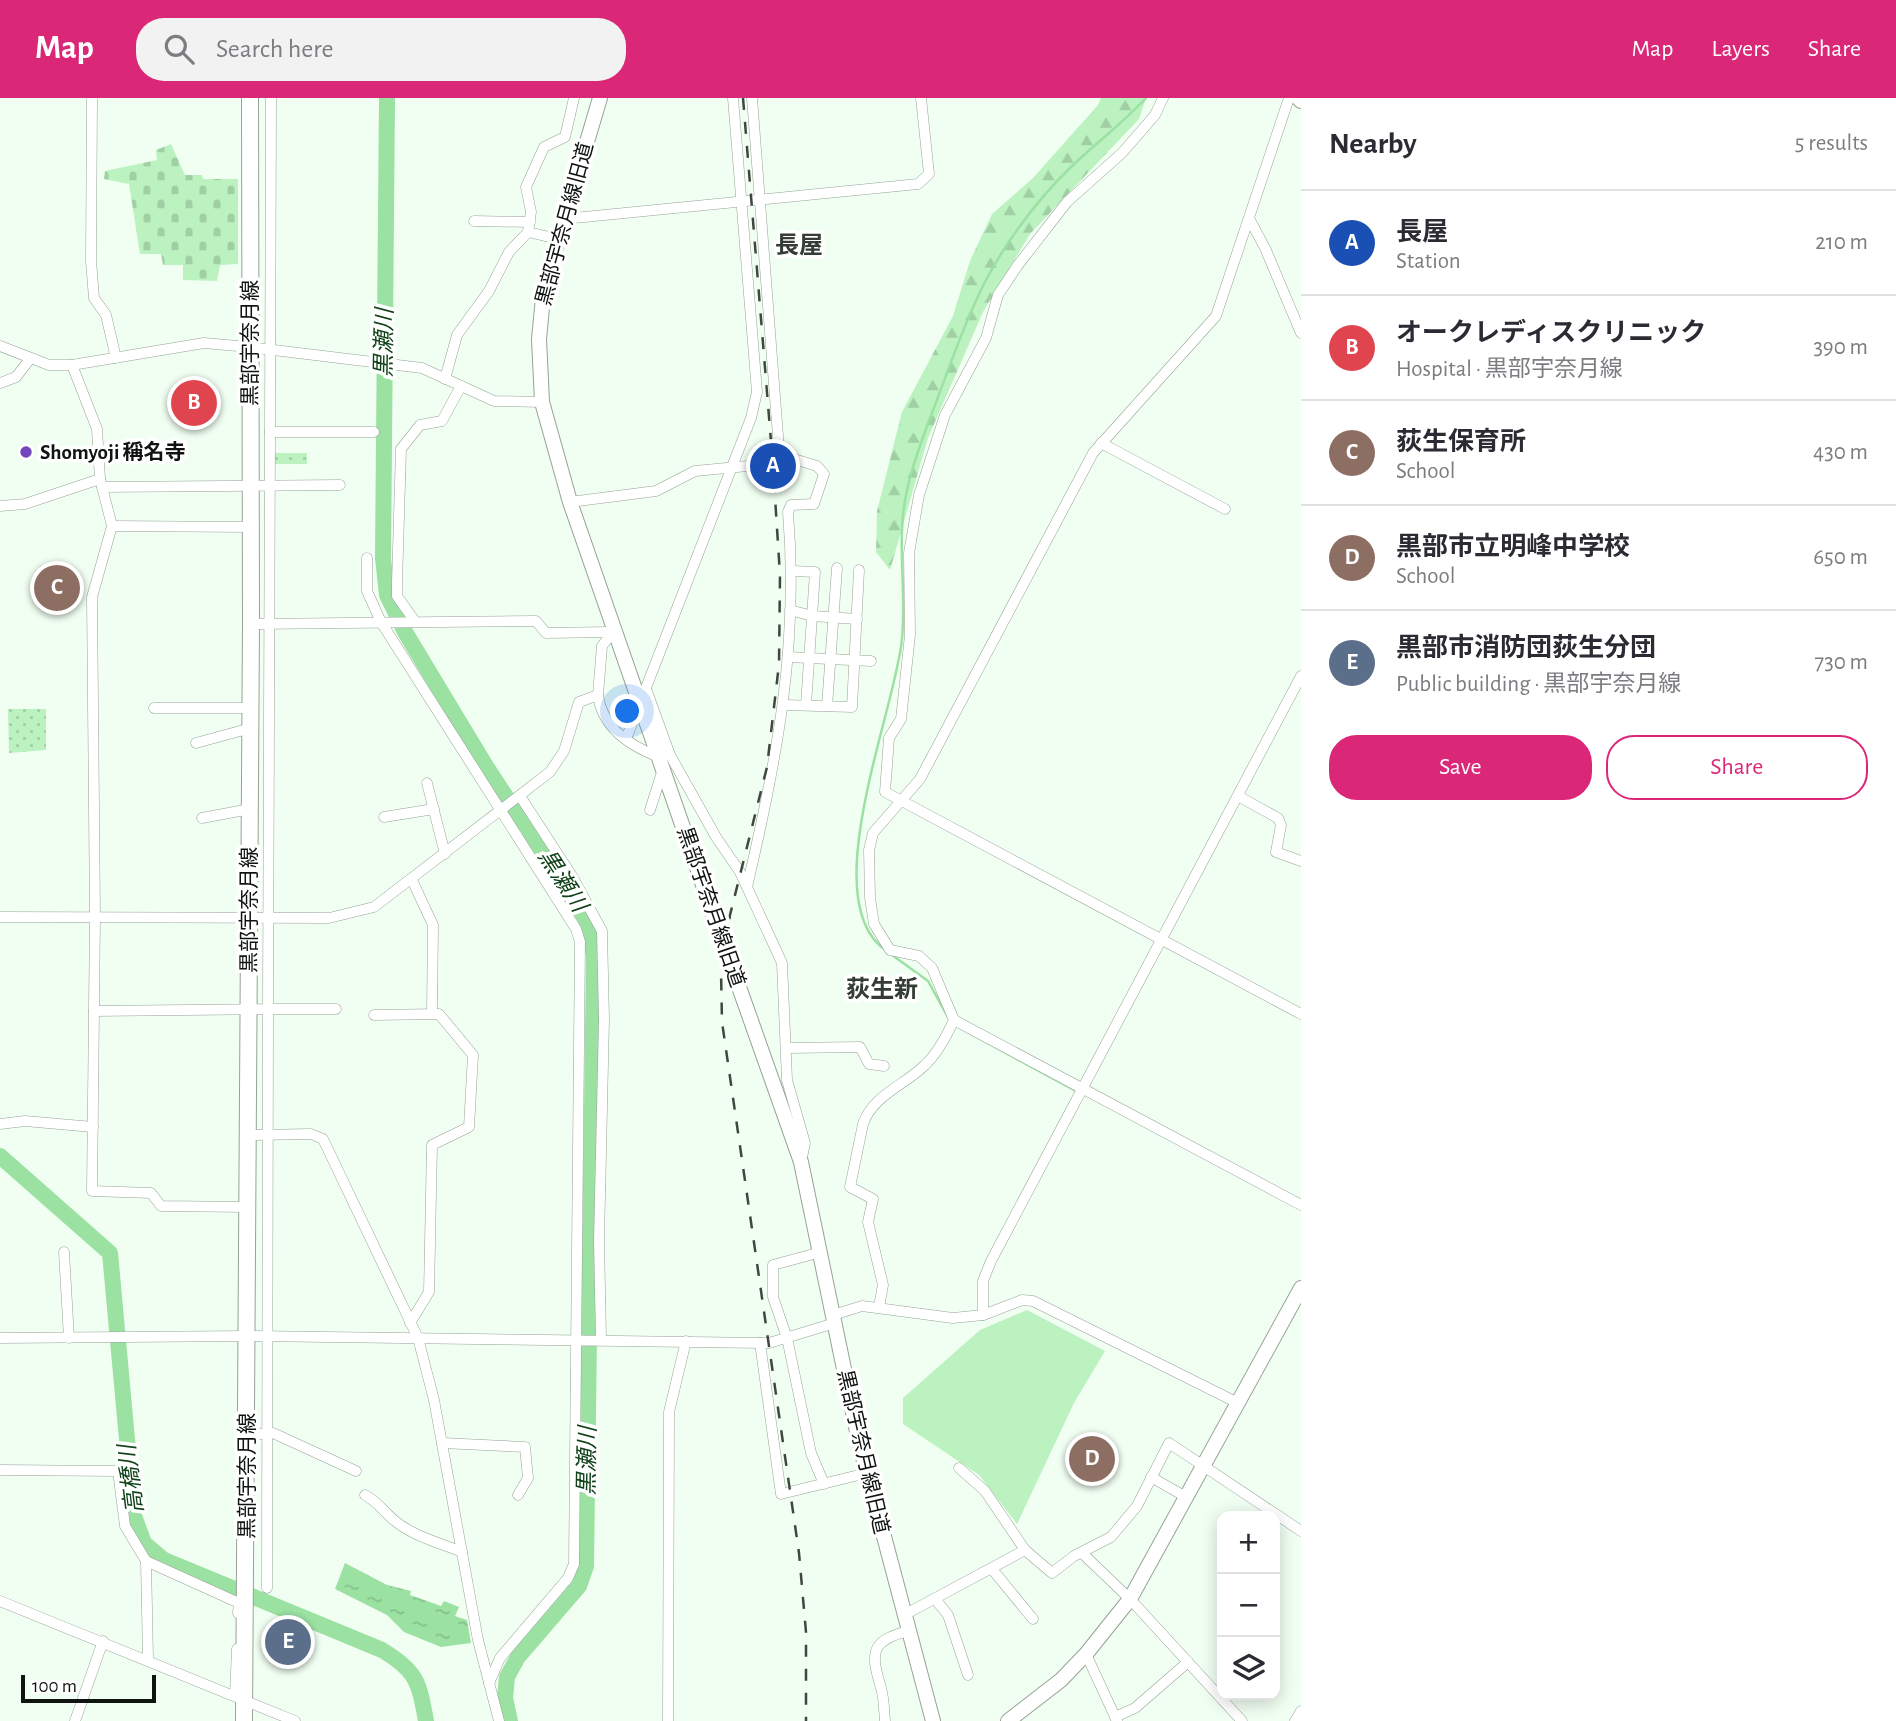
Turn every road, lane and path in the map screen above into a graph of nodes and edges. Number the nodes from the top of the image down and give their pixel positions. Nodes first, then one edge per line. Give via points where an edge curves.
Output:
1 (92, 98) edge
2 (250, 98) edge
3 (271, 98) edge
4 (573, 98) edge
5 (600, 98) edge
6 (733, 98) edge
7 (752, 98) edge
8 (921, 98) edge
9 (1163, 98) edge
10 (1289, 98) edge
11 (759, 200) junction
12 (741, 202) junction
13 (564, 219) junction
14 (1250, 220) junction
15 (474, 221) dead end
16 (529, 227) junction
17 (558, 239) junction
18 (1301, 332) edge
19 (0, 346) edge
20 (249, 347) junction
21 (269, 349) junction
22 (116, 358) junction
23 (30, 359) junction
24 (72, 365) junction
25 (445, 379) junction
26 (0, 383) edge
27 (461, 386) junction
28 (542, 402) junction
29 (270, 432) junction
30 (374, 432) dead end
31 (1101, 443) junction
32 (729, 468) junction
33 (764, 476) dead end
34 (101, 483) junction
35 (250, 485) junction
36 (270, 485) junction
37 (340, 485) dead end
38 (570, 502) junction
39 (0, 506) edge
40 (1225, 509) dead end
41 (112, 526) junction
42 (251, 527) junction
43 (367, 558) dead end
44 (837, 568) dead end
45 (859, 570) dead end
46 (793, 571) junction
47 (790, 610) junction
48 (812, 616) junction
49 (835, 618) junction
50 (857, 619) junction
51 (411, 620) junction
52 (384, 622) junction
53 (269, 623) junction
54 (251, 624) junction
55 (613, 631) junction
56 (788, 657) junction
57 (809, 657) junction
58 (830, 659) junction
59 (854, 660) junction
60 (871, 661) dead end
61 (1301, 676) edge
62 (646, 690) junction
63 (598, 695) junction
64 (641, 704) junction
65 (784, 705) junction
66 (806, 705) junction
67 (827, 706) junction
68 (154, 708) dead end
69 (251, 708) junction
70 (251, 728) junction
71 (626, 739) junction
72 (196, 743) dead end
73 (661, 762) junction
74 (427, 783) dead end
75 (1238, 796) junction
76 (519, 797) junction
77 (900, 800) junction
78 (250, 809) junction
79 (435, 809) junction
80 (503, 809) junction
81 (650, 810) dead end
82 (384, 817) dead end
83 (202, 818) dead end
84 (445, 854) junction
85 (1301, 861) edge
86 (412, 880) junction
87 (747, 887) junction
88 (0, 917) edge
89 (95, 917) junction
90 (248, 917) junction
91 (268, 918) junction
92 (1160, 940) junction
93 (268, 1009) junction
94 (336, 1009) dead end
95 (249, 1010) junction
96 (94, 1011) junction
97 (432, 1012) junction
98 (1301, 1014) edge
99 (374, 1015) dead end
100 (954, 1020) junction
101 (787, 1048) junction
102 (884, 1066) dead end
103 (1083, 1088) junction
104 (0, 1124) edge
105 (93, 1127) junction
106 (247, 1135) junction
107 (267, 1135) junction
108 (801, 1162) junction
109 (1301, 1205) edge
110 (248, 1207) junction
111 (64, 1252) dead end
112 (821, 1252) junction
113 (1301, 1288) edge
114 (879, 1307) junction
115 (983, 1315) junction
116 (834, 1319) junction
117 (410, 1323) junction
118 (248, 1336) junction
119 (268, 1336) junction
120 (0, 1338) edge
121 (69, 1338) junction
122 (418, 1338) junction
123 (787, 1338) junction
124 (576, 1339) junction
125 (603, 1339) junction
126 (686, 1341) junction
127 (760, 1343) junction
128 (1238, 1403) junction
129 (267, 1434) junction
130 (247, 1435) junction
131 (442, 1443) junction
132 (1204, 1465) junction
133 (959, 1468) dead end
134 (0, 1470) edge
135 (356, 1471) dead end
136 (867, 1473) junction
137 (1151, 1477) junction
138 (824, 1485) junction
139 (365, 1495) dead end
140 (518, 1495) dead end
141 (1185, 1497) junction
142 (1301, 1531) edge
143 (1025, 1550) junction
144 (462, 1552) junction
145 (1082, 1553) junction
146 (146, 1561) junction
147 (992, 1569) junction
148 (267, 1588) dead end
149 (935, 1599) junction
150 (1130, 1599) junction
151 (0, 1601) edge
152 (904, 1615) junction
153 (1033, 1619) dead end
154 (908, 1632) junction
155 (103, 1642) junction
156 (1086, 1654) junction
157 (148, 1659) junction
158 (1188, 1662) junction
159 (968, 1675) dead end
160 (489, 1683) junction
161 (240, 1698) junction
162 (1301, 1711) edge
163 (1116, 1719) edge
164 (75, 1721) edge
165 (244, 1721) edge
166 (295, 1721) edge
167 (499, 1721) edge
168 (668, 1721) edge
169 (885, 1721) edge
170 (933, 1721) edge
171 (1009, 1721) edge
172 (1242, 1721) edge
173 (1295, 1721) edge

1 - 22 street via 94,298 106,315
2 - 20 main road, 黒部宇奈月線
3 - 21 street
4 - 16 street via 565,137 544,147 526,187
5 - 13 street, 黒部宇奈月線旧道
6 - 12 street
7 - 11 street
8 - 11 street via 929,174 918,184
9 - 77 street via 1155,115 1122,153 1067,202 1018,265 998,295 986,338 944,415 919,495 909,553 910,635 901,719 889,738 885,769 885,792
10 - 14 street
11 - 12 street
11 - 46 street via 779,449 784,456 817,466 824,474 814,504 791,505 788,512
12 - 13 street
12 - 32 street via 757,392
13 - 17 street, 黒部宇奈月線旧道
14 - 18 street
14 - 31 street via 1216,316
15 - 16 street
16 - 17 street
16 - 25 street via 457,335
17 - 28 street, 黒部宇奈月線旧道 via 542,306
19 - 23 street
20 - 21 street
20 - 22 street via 204,343
20 - 35 main road, 黒部宇奈月線
21 - 25 street via 422,368
21 - 29 street
22 - 24 street
23 - 24 street
23 - 26 street via 16,377
24 - 34 street via 97,429
25 - 27 street
27 - 28 street via 494,401
27 - 51 street via 442,421 420,425 401,449 397,596
28 - 38 street, 黒部宇奈月線旧道
29 - 30 street
29 - 36 street
31 - 40 street
31 - 77 street via 920,779
32 - 33 street via 758,465
32 - 38 street via 695,471 656,491
32 - 62 street
34 - 35 street
34 - 39 street via 25,504
34 - 41 street
35 - 36 street
35 - 42 main road, 黒部宇奈月線
36 - 37 street
36 - 53 street
38 - 55 street, 黒部宇奈月線旧道
41 - 42 street
41 - 89 street via 92,597
42 - 54 main road, 黒部宇奈月線
43 - 52 street via 367,591
44 - 49 street
45 - 50 street
46 - 47 street
46 - 48 street via 815,572
47 - 48 street
47 - 56 street
48 - 49 street
48 - 57 street
49 - 50 street
49 - 58 street
50 - 59 street
51 - 52 street
51 - 55 street via 536,621 546,633
52 - 53 street
52 - 80 street
53 - 54 street
53 - 91 street
54 - 69 main road, 黒部宇奈月線
55 - 63 street via 602,646
55 - 64 street, 黒部宇奈月線旧道
56 - 57 street
56 - 65 street
57 - 58 street
57 - 66 street
58 - 59 street
58 - 67 street
59 - 60 street
59 - 67 street via 852,707
61 - 75 street
62 - 64 street
62 - 87 street via 670,755
63 - 71 street via 600,711
63 - 76 street via 579,702 564,751 550,772
64 - 71 street
64 - 73 street, 黒部宇奈月線旧道
65 - 66 street
65 - 87 street
66 - 67 street
68 - 69 street
69 - 70 main road, 黒部宇奈月線
70 - 72 street
70 - 78 main road, 黒部宇奈月線
71 - 73 street
73 - 81 street
73 - 108 street, 黒部宇奈月線旧道, bridge
74 - 79 street
75 - 85 street via 1278,818 1276,852
75 - 92 street
76 - 80 street
76 - 125 street via 602,931 599,1241
77 - 92 street
77 - 100 street via 873,833 869,850 874,924 890,950 919,956 932,968
78 - 83 street
78 - 90 main road, 黒部宇奈月線
79 - 82 street
79 - 84 street
80 - 84 street
80 - 124 street via 580,942
84 - 86 street
86 - 91 street via 374,907 352,914
86 - 97 street via 433,925
87 - 101 street via 782,963
88 - 89 street
89 - 90 street
89 - 96 street
90 - 91 street
90 - 95 main road, 黒部宇奈月線
91 - 93 street
92 - 98 street
92 - 103 street
93 - 94 street
93 - 95 street
93 - 107 street
95 - 96 street
95 - 106 main road, 黒部宇奈月線
96 - 105 street
97 - 99 street
97 - 117 street via 439,1014 473,1055 469,1127 432,1145 429,1292
100 - 103 street
100 - 114 street via 925,1066 887,1092 863,1124 850,1187 873,1199 868,1222 883,1284
101 - 102 street via 860,1047 869,1064
101 - 108 street via 787,1080 805,1143
103 - 109 street
103 - 115 street via 991,1261 983,1281
104 - 105 street via 25,1121
105 - 110 street via 92,1191 151,1192 161,1206
106 - 107 street
106 - 110 main road, 黒部宇奈月線
107 - 117 street via 323,1139
107 - 119 street
108 - 112 street, 黒部宇奈月線旧道
110 - 118 main road, 黒部宇奈月線
111 - 121 street
112 - 116 street, 黒部宇奈月線旧道
112 - 123 street via 773,1265 773,1297
113 - 128 street
114 - 115 street via 953,1318
114 - 116 street via 862,1306
115 - 128 street via 1022,1300 1033,1301
116 - 123 street
116 - 136 street, 黒部宇奈月線旧道
117 - 122 street
118 - 119 street
118 - 121 street
118 - 130 main road, 黒部宇奈月線
119 - 122 street
119 - 129 street
120 - 121 street
122 - 124 street
122 - 131 street
123 - 127 street
123 - 138 street via 811,1453
124 - 125 street
124 - 160 street via 574,1564 568,1578 500,1658
125 - 126 street
126 - 127 street
126 - 168 street via 669,1412
127 - 138 street via 781,1494
128 - 132 street
129 - 130 street
129 - 135 street
129 - 148 street
130 - 161 main road, 黒部宇奈月線
131 - 140 street via 525,1447 528,1478
131 - 144 street
132 - 137 street via 1169,1443
132 - 141 street
132 - 142 street
133 - 143 street via 985,1491
134 - 146 street via 118,1471 125,1526
136 - 138 street
136 - 152 street, 黒部宇奈月線旧道
137 - 141 street
137 - 145 street via 1137,1506 1111,1537
139 - 144 street via 408,1530
141 - 150 street
143 - 145 street via 1052,1573
143 - 147 street
144 - 160 street
145 - 150 street
146 - 157 street
146 - 161 street via 239,1603
147 - 149 street
147 - 153 street
149 - 152 street
149 - 159 street via 948,1615
150 - 156 street
150 - 158 street
151 - 155 street
152 - 154 street, 黒部宇奈月線旧道
154 - 169 street via 887,1638 872,1664 881,1687
154 - 170 street, 黒部宇奈月線旧道
155 - 157 street
155 - 164 street
156 - 163 street
156 - 171 street
157 - 161 street
158 - 163 street
158 - 172 street
160 - 167 street
161 - 165 main road, 黒部宇奈月線
161 - 166 street
162 - 173 street

